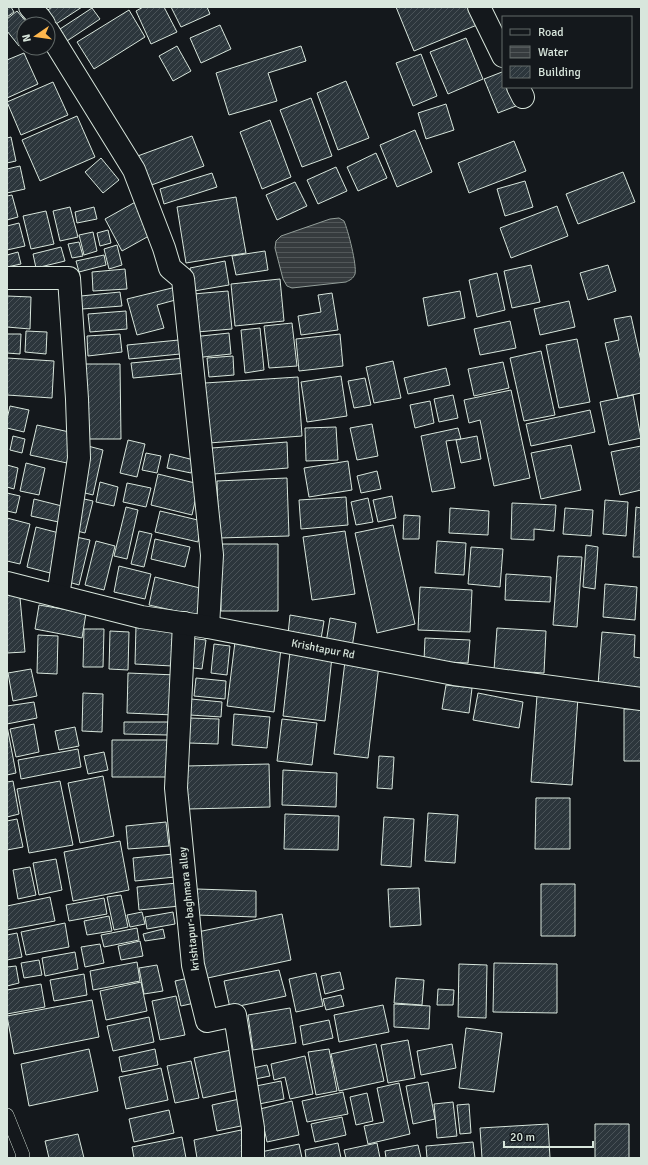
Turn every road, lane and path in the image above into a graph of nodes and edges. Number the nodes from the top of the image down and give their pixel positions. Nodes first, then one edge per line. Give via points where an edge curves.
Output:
1 (30, 7) edge
2 (479, 7) edge
3 (38, 16) edge
4 (56, 44) edge
5 (502, 54) edge
6 (7, 278) edge
7 (7, 583) edge
8 (58, 596) junction
9 (184, 623) junction
10 (208, 627) junction
11 (641, 699) edge
12 (7, 1115) edge
13 (22, 1158) edge
14 (253, 1158) edge

1 - 3 street
2 - 5 street
4 - 10 street via 134,170 170,268 184,279 212,555
6 - 8 street via 68,278 79,458
7 - 8 street, Krishtapur Rd
8 - 9 street, Krishtapur Rd via 141,617
9 - 10 street, Krishtapur Rd
9 - 14 street, krishtapur-baghmara alley via 176,788 193,964 207,1021 234,1015 253,1128
10 - 11 street, Krishtapur Rd via 454,674
12 - 13 lane

